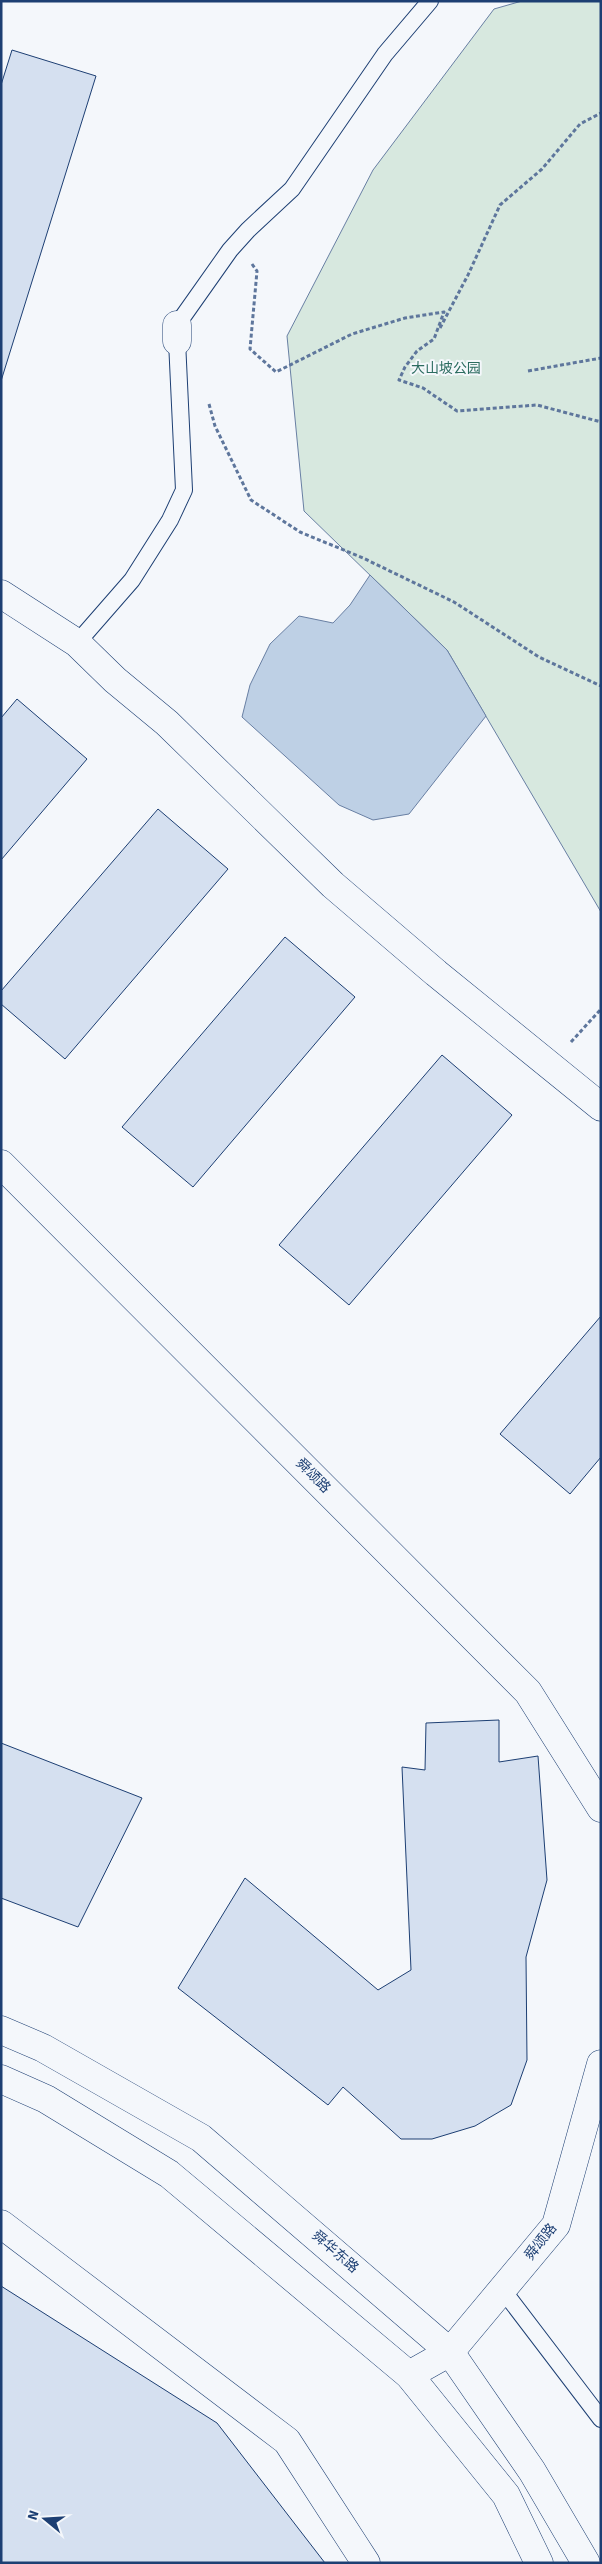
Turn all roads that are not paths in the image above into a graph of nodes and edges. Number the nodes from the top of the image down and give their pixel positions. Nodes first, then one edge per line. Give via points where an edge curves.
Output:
1 (430, 1) edge
2 (1, 594) edge
3 (77, 643) junction
4 (601, 1106) edge
5 (1, 1164) edge
6 (601, 1808) edge
7 (1, 2030) edge
8 (601, 2064) edge
9 (1, 2079) edge
10 (1, 2224) edge
11 (502, 2289) junction
12 (450, 2352) junction
13 (408, 2375) junction
14 (601, 2419) edge
15 (366, 2563) edge
16 (539, 2563) edge
17 (586, 2563) edge

1 - 3 lane via 385,54 292,189 226,255 177,333 184,490 170,520 132,580
2 - 3 street
3 - 4 street via 167,723 333,885
5 - 6 street, 舜颂路 via 528,1692
7 - 12 street, 舜华东路 via 43,2048 201,2138
8 - 11 street, 舜颂路 via 556,2225
9 - 13 street via 46,2099 169,2174
10 - 15 street via 288,2441
11 - 12 street, 舜颂路
11 - 14 lane
12 - 13 street, 舜颂路
12 - 17 street, 舜华东路 via 532,2471
13 - 16 street via 506,2495

